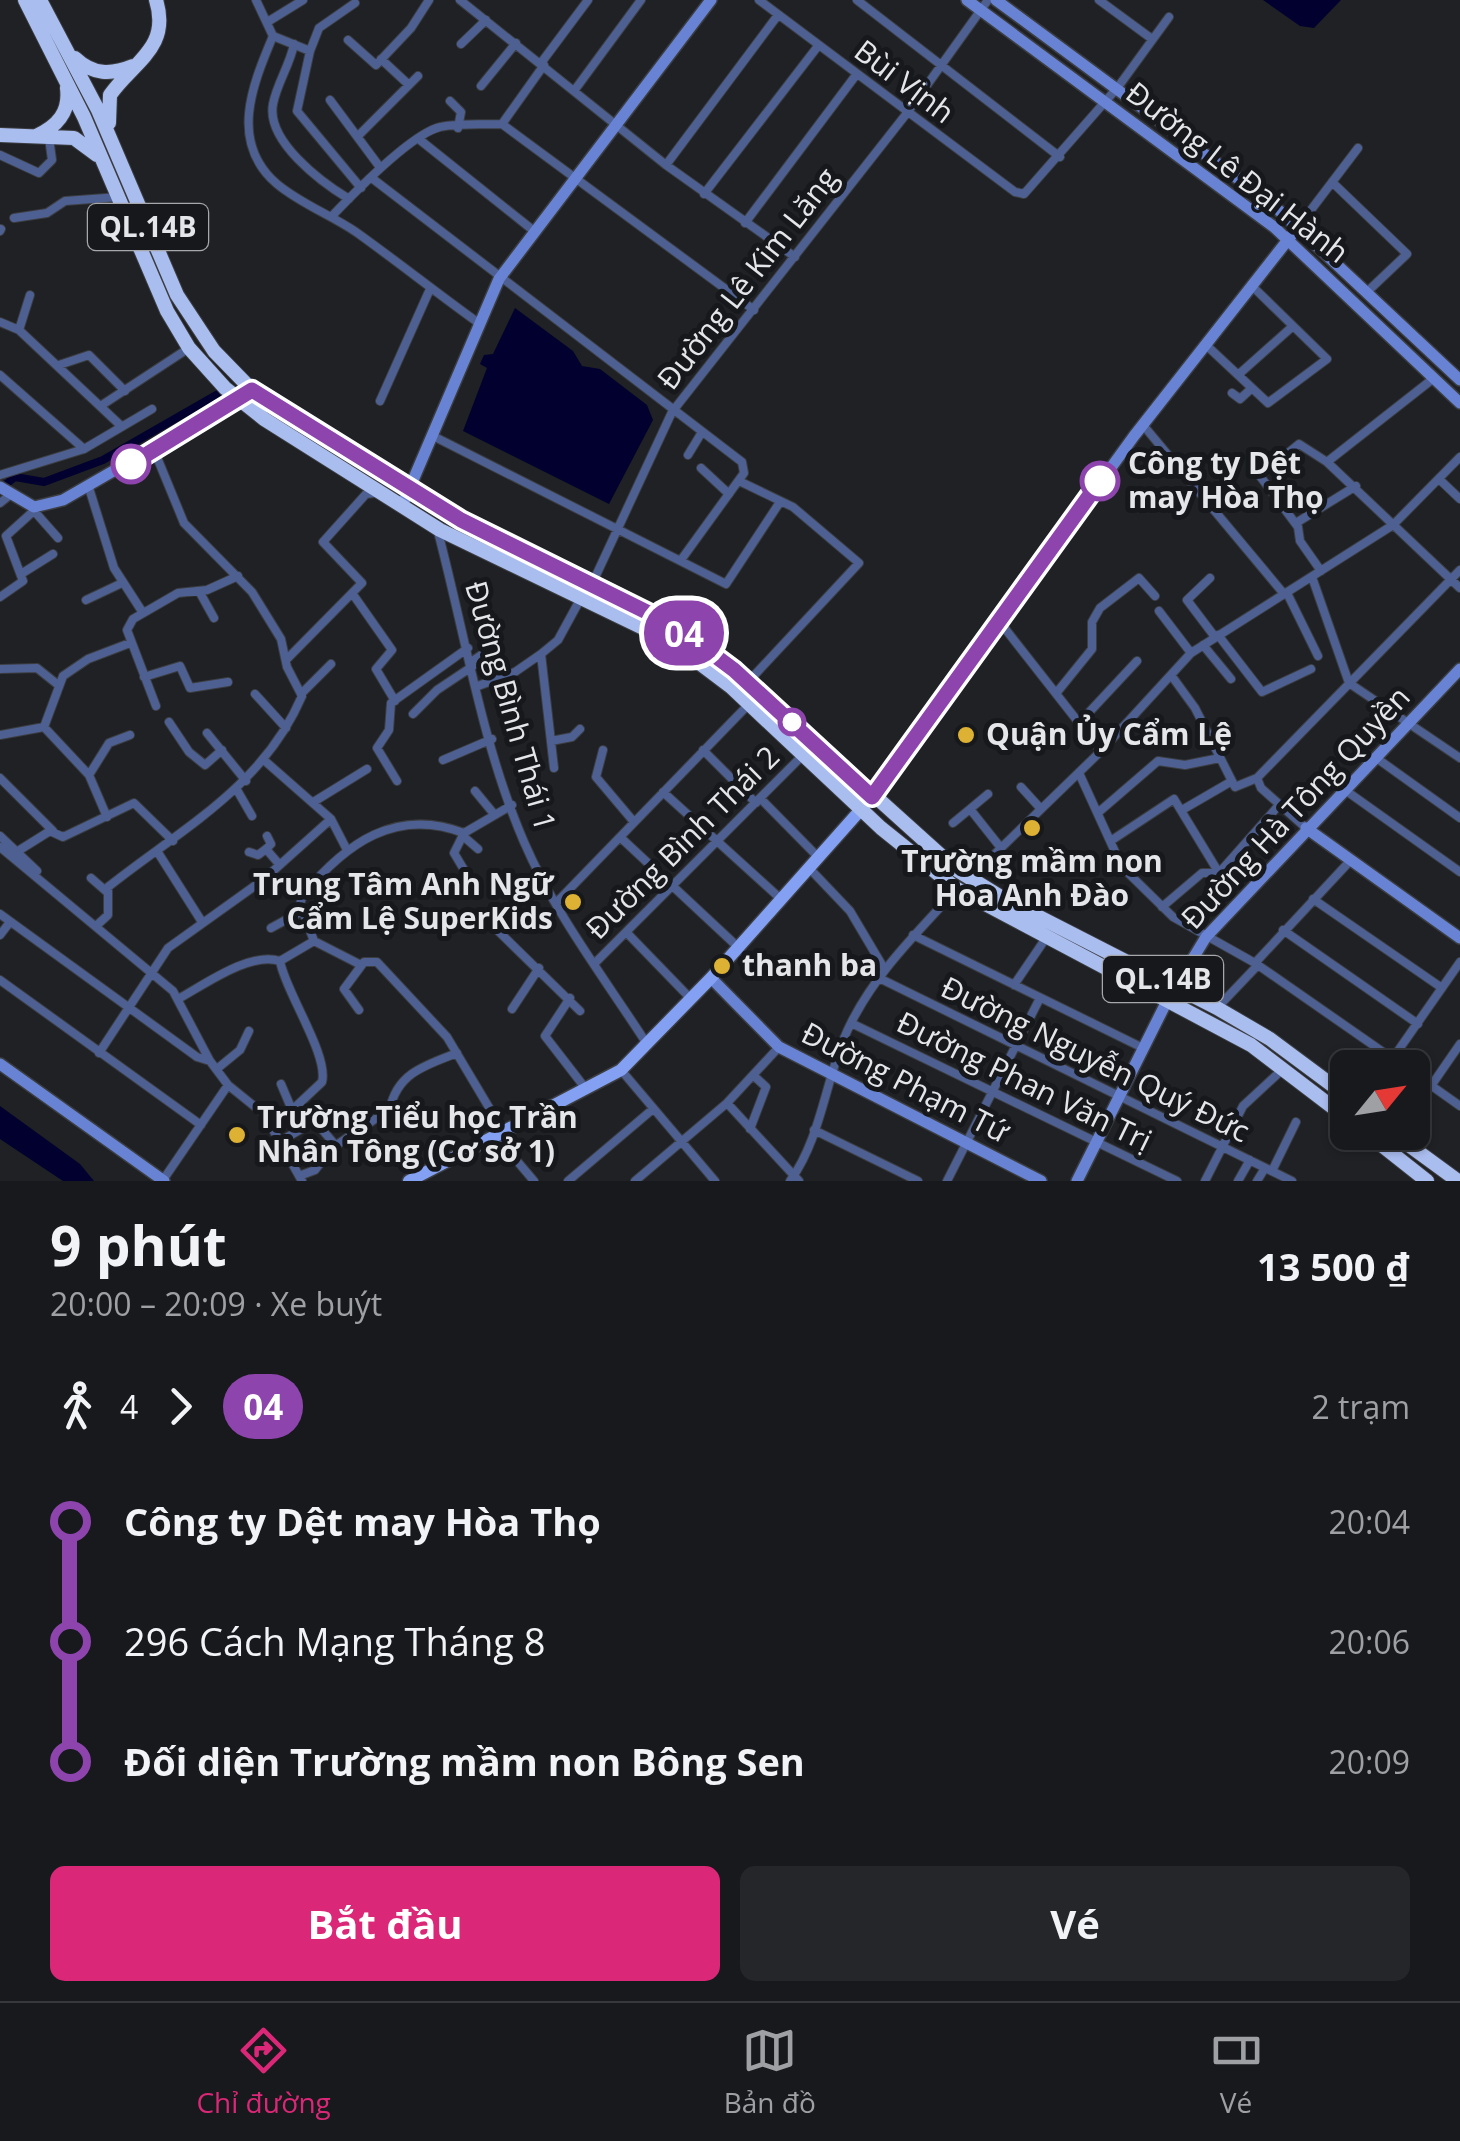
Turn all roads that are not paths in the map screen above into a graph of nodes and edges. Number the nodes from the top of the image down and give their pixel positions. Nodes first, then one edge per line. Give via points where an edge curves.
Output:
1 (25, 0) edge
2 (40, 0) edge
3 (156, 0) edge
4 (256, 0) edge
5 (303, 0) edge
6 (429, 0) edge
7 (460, 0) edge
8 (641, 0) edge
9 (710, 0) edge
10 (759, 0) edge
11 (856, 0) edge
12 (967, 0) edge
13 (996, 0) edge
14 (1099, 0) edge
15 (583, 2) edge
16 (355, 3) dead end
17 (984, 5) edge
18 (778, 15) junction
19 (1168, 16) dead end
20 (486, 20) junction
21 (269, 21) junction
22 (273, 36) junction
23 (1152, 39) junction
24 (348, 40) dead end
25 (294, 44) junction
26 (461, 44) dead end
27 (516, 44) junction
28 (818, 46) junction
29 (67, 49) junction
30 (310, 51) junction
31 (381, 60) junction
32 (143, 62) junction
33 (542, 64) junction
34 (939, 67) junction
35 (63, 72) junction
36 (856, 75) junction
37 (418, 76) dead end
38 (409, 85) junction
39 (481, 86) dead end
40 (1118, 88) junction
41 (574, 91) junction
42 (330, 100) dead end
43 (1105, 100) junction
44 (450, 101) dead end
45 (906, 112) junction
46 (502, 124) junction
47 (614, 125) junction
48 (458, 128) junction
49 (0, 135) edge
50 (48, 136) junction
51 (358, 136) junction
52 (30, 138) junction
53 (112, 138) junction
54 (420, 140) junction
55 (1358, 148) dead end
56 (0, 156) edge
57 (1060, 157) junction
58 (666, 165) junction
59 (379, 166) junction
60 (108, 170) junction
61 (372, 179) junction
62 (573, 179) junction
63 (1332, 182) junction
64 (361, 188) junction
65 (704, 194) junction
66 (119, 197) junction
67 (348, 199) junction
68 (332, 216) junction
69 (14, 218) dead end
70 (745, 223) junction
71 (1298, 228) junction
72 (534, 230) junction
73 (1291, 242) junction
74 (795, 257) junction
75 (499, 279) junction
76 (1251, 285) junction
77 (430, 289) junction
78 (1368, 291) junction
79 (30, 295) dead end
80 (754, 310) junction
81 (0, 322) edge
82 (480, 324) junction
83 (1293, 326) junction
84 (19, 330) junction
85 (1205, 344) junction
86 (190, 348) junction
87 (59, 365) junction
88 (0, 375) edge
89 (1238, 375) junction
90 (1434, 378) junction
91 (1460, 380) edge
92 (1252, 388) junction
93 (252, 390) junction
94 (124, 391) junction
95 (1232, 393) dead end
96 (240, 400) junction
97 (380, 401) dead end
98 (1460, 403) edge
99 (102, 404) junction
100 (152, 408) dead end
101 (672, 412) junction
102 (119, 424) junction
103 (1143, 424) junction
104 (702, 432) junction
105 (433, 436) junction
106 (84, 449) junction
107 (154, 450) junction
108 (688, 455) dead end
109 (1460, 456) edge
110 (1327, 462) junction
111 (702, 468) dead end
112 (0, 476) edge
113 (1439, 479) junction
114 (739, 481) junction
115 (1356, 486) junction
116 (89, 488) junction
117 (412, 491) junction
118 (380, 492) junction
119 (730, 494) junction
120 (4, 495) edge
121 (1460, 499) edge
122 (780, 502) junction
123 (402, 506) junction
124 (36, 510) junction
125 (1296, 522) junction
126 (1394, 526) junction
127 (437, 528) junction
128 (617, 528) junction
129 (58, 538) dead end
130 (54, 554) dead end
131 (681, 560) junction
132 (1460, 570) edge
133 (1321, 572) junction
134 (238, 576) junction
135 (1312, 577) junction
136 (22, 578) junction
137 (1210, 578) dead end
138 (1450, 579) junction
139 (592, 582) junction
140 (122, 583) junction
141 (1460, 588) edge
142 (199, 591) junction
143 (352, 594) junction
144 (1286, 594) junction
145 (584, 596) junction
146 (1154, 596) dead end
147 (0, 597) edge
148 (86, 600) dead end
149 (1159, 611) dead end
150 (143, 613) junction
151 (214, 618) dead end
152 (998, 620) junction
153 (492, 635) dead end
154 (1216, 636) junction
155 (130, 642) junction
156 (1203, 645) junction
157 (468, 648) junction
158 (541, 654) junction
159 (1191, 654) junction
160 (1318, 656) dead end
161 (286, 660) junction
162 (1136, 662) dead end
163 (331, 664) dead end
164 (472, 664) junction
165 (0, 669) edge
166 (1311, 669) dead end
167 (1460, 669) edge
168 (144, 676) junction
169 (1171, 676) junction
170 (1231, 679) dead end
171 (228, 682) dead end
172 (748, 682) junction
173 (57, 684) junction
174 (1349, 684) junction
175 (478, 686) junction
176 (1058, 692) junction
177 (255, 694) dead end
178 (301, 695) junction
179 (394, 701) junction
180 (748, 704) junction
181 (156, 706) dead end
182 (413, 714) dead end
183 (169, 722) dead end
184 (1080, 722) junction
185 (1408, 722) junction
186 (44, 727) junction
187 (286, 728) junction
188 (580, 730) dead end
189 (207, 733) dead end
190 (0, 735) edge
191 (130, 735) dead end
192 (492, 739) junction
193 (551, 741) junction
194 (222, 750) junction
195 (603, 750) dead end
196 (703, 750) junction
197 (1101, 751) junction
198 (803, 755) junction
199 (1376, 757) junction
200 (1220, 758) junction
201 (1460, 758) edge
202 (443, 760) dead end
203 (265, 761) junction
204 (554, 768) dead end
205 (367, 769) dead end
206 (1079, 773) junction
207 (89, 775) junction
208 (0, 778) edge
209 (1257, 778) junction
210 (246, 781) junction
211 (397, 781) dead end
212 (1232, 781) junction
213 (1021, 787) dead end
214 (236, 790) junction
215 (1344, 790) junction
216 (476, 791) dead end
217 (663, 792) junction
218 (988, 794) dead end
219 (872, 797) junction
220 (314, 801) junction
221 (758, 801) junction
222 (512, 805) junction
223 (1279, 806) junction
224 (862, 809) junction
225 (970, 809) junction
226 (1041, 809) junction
227 (1182, 810) junction
228 (1100, 811) junction
229 (494, 814) junction
230 (108, 816) junction
231 (252, 816) dead end
232 (1460, 818) edge
233 (332, 819) junction
234 (634, 822) junction
235 (953, 823) dead end
236 (1306, 828) junction
237 (53, 831) junction
238 (463, 834) junction
239 (0, 836) edge
240 (267, 836) dead end
241 (620, 837) junction
242 (1112, 840) junction
243 (174, 841) junction
244 (717, 842) junction
245 (0, 847) edge
246 (1001, 848) junction
247 (266, 849) junction
248 (478, 849) dead end
249 (348, 850) junction
250 (18, 851) junction
251 (158, 851) junction
252 (249, 852) dead end
253 (1350, 861) junction
254 (279, 864) junction
255 (814, 864) junction
256 (1460, 872) edge
257 (1219, 873) junction
258 (541, 876) junction
259 (91, 878) dead end
260 (469, 878) dead end
261 (969, 878) junction
262 (50, 884) junction
263 (674, 888) junction
264 (957, 889) junction
265 (107, 892) junction
266 (782, 900) junction
267 (1314, 900) junction
268 (556, 902) junction
269 (1162, 907) junction
270 (302, 911) junction
271 (0, 914) edge
272 (10, 922) junction
273 (202, 922) junction
274 (96, 926) junction
275 (272, 928) dead end
276 (1284, 930) junction
277 (628, 934) junction
278 (0, 935) edge
279 (913, 935) junction
280 (1206, 937) junction
281 (1046, 938) junction
282 (1460, 938) edge
283 (314, 941) junction
284 (739, 948) junction
285 (280, 961) junction
286 (1460, 962) edge
287 (595, 963) junction
288 (1257, 964) junction
289 (361, 965) junction
290 (539, 968) junction
291 (882, 974) junction
292 (153, 975) junction
293 (711, 978) junction
294 (0, 980) edge
295 (1014, 985) junction
296 (1175, 986) junction
297 (1442, 988) junction
298 (570, 998) junction
299 (691, 998) junction
300 (1040, 998) junction
301 (178, 999) junction
302 (1166, 1001) junction
303 (512, 1008) dead end
304 (1217, 1008) junction
305 (130, 1009) junction
306 (359, 1010) dead end
307 (580, 1010) dead end
308 (851, 1023) junction
309 (1418, 1024) junction
310 (249, 1031) dead end
311 (647, 1044) junction
312 (1460, 1044) edge
313 (1016, 1046) junction
314 (779, 1047) junction
315 (1144, 1048) junction
316 (1381, 1050) edge
317 (1399, 1050) edge
318 (98, 1054) junction
319 (457, 1054) junction
320 (210, 1060) junction
321 (0, 1064) edge
322 (218, 1068) junction
323 (1283, 1068) junction
324 (621, 1070) junction
325 (753, 1074) junction
326 (830, 1074) junction
327 (281, 1084) dead end
328 (1330, 1084) edge
329 (228, 1085) junction
330 (1430, 1086) joint
331 (586, 1089) junction
332 (992, 1092) junction
333 (1119, 1096) junction
334 (727, 1103) junction
335 (1330, 1104) edge
336 (1460, 1106) edge
337 (292, 1110) junction
338 (653, 1110) junction
339 (1296, 1122) dead end
340 (201, 1125) junction
341 (273, 1128) junction
342 (750, 1129) junction
343 (814, 1130) junction
344 (499, 1133) junction
345 (279, 1142) junction
346 (680, 1142) junction
347 (966, 1142) junction
348 (1095, 1144) junction
349 (336, 1146) junction
350 (1222, 1147) junction
351 (1387, 1150) edge
352 (1416, 1150) edge
353 (1250, 1160) junction
354 (1268, 1169) junction
355 (301, 1179) edge
356 (794, 1180) edge
357 (1425, 1180) edge
358 (163, 1181) edge
359 (409, 1181) edge
360 (534, 1181) edge
361 (568, 1181) edge
362 (635, 1181) edge
363 (715, 1181) edge
364 (918, 1181) edge
365 (947, 1181) edge
366 (1041, 1181) edge
367 (1077, 1181) edge
368 (1177, 1181) edge
369 (1205, 1181) edge
370 (1238, 1181) edge
371 (1257, 1181) edge
372 (1292, 1181) edge
373 (1458, 1181) edge

1 - 35 highway, QL.14B
2 - 29 highway, QL.14B
3 - 32 highway via 158,37
4 - 21 street
5 - 21 street
6 - 31 street
7 - 20 street
8 - 41 street
9 - 47 street
10 - 18 street, Bùi Vịnh
11 - 34 street
12 - 17 street, Đường Lê Đại Hành
13 - 40 street, Đường Lê Đại Hành
14 - 23 street
15 - 33 street
16 - 30 street via 317,32
17 - 34 street, Đường Lê Kim Lăng
17 - 43 street, Đường Lê Đại Hành
18 - 28 street, Bùi Vịnh
18 - 58 street
19 - 23 street
20 - 26 street
20 - 27 street
21 - 22 street
22 - 25 street
22 - 68 street via 246,109 254,149 275,182
23 - 40 street
24 - 31 street via 373,65
25 - 30 street
25 - 67 street via 274,98 274,121 325,186
27 - 33 street
27 - 39 street
28 - 36 street, Bùi Vịnh
28 - 65 street
29 - 32 highway via 96,72
29 - 53 highway, QL.14B
30 - 64 street via 297,111
31 - 38 street
32 - 53 highway via 107,101
33 - 41 street
33 - 46 street
34 - 45 street, Đường Lê Kim Lăng
34 - 57 street
35 - 52 highway via 65,112
35 - 60 highway, QL.14B
36 - 45 street, Bùi Vịnh
36 - 70 street
37 - 38 street
38 - 51 street
40 - 43 street
40 - 71 street, Đường Lê Đại Hành
41 - 47 street
42 - 51 street
43 - 57 street
43 - 73 street, Đường Lê Đại Hành
44 - 48 street via 460,112
45 - 57 street, Bùi Vịnh via 1015,192 1024,194
45 - 74 street, Đường Lê Kim Lăng
46 - 48 street
46 - 62 street
47 - 58 street
47 - 62 street
48 - 54 street via 442,126
49 - 52 highway
50 - 52 highway
50 - 56 street via 52,160 39,173
50 - 60 highway via 83,142
51 - 59 street
53 - 93 highway, QL.14B via 188,315
54 - 59 street
54 - 72 street
55 - 63 street
58 - 65 street
59 - 61 street
60 - 66 highway, QL.14B
61 - 64 street
61 - 75 street
62 - 72 street
62 - 80 street
63 - 71 street
63 - 78 street via 1407,254
64 - 67 street
65 - 70 street
66 - 69 street via 65,201 47,213
66 - 86 highway, QL.14B via 158,292
67 - 68 street
68 - 77 street
70 - 74 street
71 - 73 street
71 - 78 street, Đường Lê Đại Hành
72 - 75 street
73 - 76 street
73 - 90 street, Đường Lê Đại Hành
74 - 80 street, Đường Lê Kim Lăng
75 - 82 street
75 - 101 street
76 - 83 street
76 - 85 street
77 - 82 street
77 - 97 street
78 - 91 street, Đường Lê Đại Hành
79 - 84 street
80 - 101 street, Đường Lê Kim Lăng
81 - 84 street
82 - 105 street
83 - 89 street
83 - 92 street via 1326,359 1268,404
84 - 87 street
85 - 89 street
85 - 103 street
86 - 94 street
86 - 96 highway, QL.14B
87 - 94 street via 89,356
87 - 99 street
88 - 106 street
89 - 92 street
90 - 98 street, Đường Lê Đại Hành
90 - 110 street
92 - 95 street via 1240,398
93 - 96 street
93 - 117 highway, QL.14B
94 - 99 street
96 - 107 street
96 - 118 highway, QL.14B
99 - 102 street
100 - 102 street
101 - 104 street
101 - 128 street, Đường Lê Kim Lăng
102 - 106 street
103 - 144 street
103 - 152 street
104 - 108 street
104 - 114 street via 742,462
105 - 117 street
105 - 128 street
106 - 112 street
107 - 116 street
107 - 134 street via 184,523
109 - 113 street
110 - 115 street
110 - 125 street via 1299,444 1260,476
111 - 119 street
113 - 121 street
113 - 126 street
114 - 119 street
114 - 122 street
115 - 125 street
115 - 126 street
116 - 124 street
116 - 140 street
117 - 123 street
117 - 139 highway, QL.14B
118 - 123 highway, QL.14B
118 - 143 street via 366,494 324,542 362,583
119 - 131 street
120 - 124 street
122 - 131 street via 726,584
122 - 172 street via 858,565
123 - 127 highway, QL.14B
124 - 129 street
124 - 136 street via 6,536
125 - 133 street
126 - 133 street
126 - 138 street
127 - 145 highway, QL.14B
127 - 157 street, Đường Bình Thái 1
128 - 131 street
128 - 139 street, Đường Lê Kim Lăng
130 - 136 street
132 - 138 street
133 - 135 street
134 - 142 street
134 - 161 street via 281,639
135 - 144 street
135 - 174 street
136 - 147 street
137 - 154 street via 1188,596
138 - 141 street
138 - 174 street
139 - 145 street, Đường Lê Kim Lăng
139 - 172 highway, QL.14B via 675,626
140 - 148 street
140 - 150 street
142 - 150 street via 178,593
142 - 151 street
143 - 161 street
143 - 179 street via 392,650 376,671
144 - 154 street
144 - 160 street
145 - 158 street, Đường Lê Kim Lăng via 558,640
145 - 180 highway, QL.14B via 670,642
146 - 176 street via 1140,578 1100,608 1092,622 1092,649
149 - 159 street
150 - 155 street via 127,630
152 - 176 street
152 - 219 street
153 - 164 street via 493,647
154 - 156 street
154 - 166 street via 1262,692
155 - 168 street
155 - 173 street via 88,659
156 - 159 street
156 - 170 street
157 - 164 street, Đường Bình Thái 1
157 - 179 street
158 - 175 street
158 - 193 street
159 - 169 street
161 - 178 street
162 - 184 street
163 - 178 street
164 - 175 street, Đường Bình Thái 1
164 - 182 street
165 - 173 street via 38,668
167 - 185 street, Đường Hà Tông Quyền
168 - 171 street via 180,666 190,688
168 - 181 street
169 - 197 street
169 - 200 street
172 - 219 highway, QL.14B
173 - 186 street
174 - 185 street
174 - 209 street
175 - 192 street, Đường Bình Thái 1
176 - 184 street
177 - 187 street
178 - 187 street
179 - 211 street via 389,730 377,746
180 - 196 street
180 - 198 highway, QL.14B
183 - 194 street via 205,765
184 - 197 street
185 - 199 street, Đường Hà Tông Quyền
185 - 201 street
186 - 190 street
186 - 207 street
187 - 203 street
188 - 193 street
189 - 194 street
191 - 207 street via 109,743
192 - 202 street
192 - 222 street, Đường Bình Thái 1
193 - 204 street
194 - 210 street
195 - 234 street via 596,777
196 - 217 street
196 - 221 street
197 - 206 street
198 - 221 street, Đường Bình Thái 2
198 - 224 highway, QL.14B
199 - 215 street, Đường Hà Tông Quyền
199 - 232 street
200 - 212 street
200 - 228 street via 1185,765 1158,761
203 - 210 street
203 - 220 street
205 - 220 street
206 - 226 street
206 - 228 street
207 - 230 street
208 - 237 street
209 - 212 street via 1235,787
209 - 223 street
210 - 214 street
212 - 227 street
213 - 226 street
214 - 231 street
214 - 243 street
215 - 236 street, Đường Hà Tông Quyền
215 - 256 street
216 - 229 street
217 - 234 street
217 - 244 street
218 - 225 street
219 - 224 main road
219 - 261 highway, QL.14B
220 - 233 street
221 - 244 street, Đường Bình Thái 2
221 - 255 street
222 - 229 street
222 - 258 street, Đường Bình Thái 1
223 - 236 street
223 - 257 street
224 - 255 main road
224 - 264 highway, QL.14B
225 - 235 street
225 - 246 street
226 - 246 street
227 - 242 street via 1174,799
227 - 257 street
228 - 242 street
229 - 238 street
230 - 237 street via 63,836
230 - 243 street via 138,806
233 - 249 street
233 - 254 street
234 - 241 street
236 - 253 street
236 - 280 street, Đường Hà Tông Quyền
237 - 250 street
238 - 248 street
238 - 249 street via 447,826 390,825
238 - 260 street via 454,854
239 - 250 street
240 - 247 street
241 - 263 street
241 - 268 street
242 - 269 street via 1122,867
243 - 251 street
244 - 263 street, Đường Bình Thái 2
244 - 266 street
245 - 262 street
246 - 261 street
247 - 252 street
247 - 254 street
249 - 270 street via 303,894
250 - 262 street
251 - 265 street
251 - 273 street
253 - 267 street
253 - 282 street
254 - 273 street
255 - 266 main road
255 - 291 street via 850,911
257 - 269 street via 1202,873
258 - 268 street, Đường Bình Thái 1
258 - 290 street via 494,926
259 - 265 street
261 - 296 highway, QL.14B
262 - 274 street
263 - 277 street, Đường Bình Thái 2
263 - 284 street
264 - 279 street
264 - 281 highway, QL.14B
265 - 274 street via 108,915
266 - 284 main road
267 - 276 street
267 - 297 street
268 - 287 street, Đường Bình Thái 1
269 - 280 street
270 - 275 street
270 - 283 street
271 - 272 street
272 - 278 street
272 - 305 street
273 - 292 street via 168,948
274 - 292 street
276 - 288 street
276 - 309 street
277 - 287 street, Đường Bình Thái 2
277 - 299 street
279 - 291 street
279 - 295 street
280 - 288 street
280 - 296 street, Đường Hà Tông Quyền
281 - 295 street
281 - 302 highway, QL.14B
283 - 285 street
283 - 289 street
284 - 293 main road
285 - 301 street via 231,971
285 - 337 street via 324,1073
286 - 297 street
287 - 311 street, Đường Bình Thái 1
288 - 304 street
288 - 316 street
289 - 306 street via 344,989
289 - 319 street via 378,962
290 - 298 street
290 - 303 street
291 - 308 street
291 - 313 street, Đường Nguyễn Quý Đức
292 - 301 street
292 - 305 street
293 - 299 main road
293 - 314 street, Đường Phạm Tứ
294 - 318 street
295 - 300 street
296 - 302 street, Đường Hà Tông Quyền
296 - 304 highway, QL.14B
297 - 309 street
298 - 307 street
298 - 331 street via 545,1038
299 - 311 main road
300 - 313 street
300 - 315 street
301 - 320 street
302 - 315 street, Đường Hà Tông Quyền
302 - 323 highway, QL.14B
304 - 328 highway, QL.14B
305 - 318 street
305 - 320 street
308 - 326 street
308 - 332 street, Đường Phan Văn Trị
309 - 317 street
310 - 322 street via 240,1050
311 - 324 main road
312 - 330 street
313 - 332 street
313 - 333 street, Đường Nguyễn Quý Đức
314 - 325 street
314 - 326 street, Đường Phạm Tứ
315 - 333 street, Đường Hà Tông Quyền
318 - 340 street
319 - 344 street
319 - 349 street via 411,1073 395,1088 390,1109
320 - 322 street
321 - 358 street
322 - 329 street
323 - 335 highway, QL.14B
323 - 350 street via 1244,1106
324 - 331 main road
324 - 338 street
325 - 334 street
325 - 342 street via 766,1087
326 - 343 street
326 - 347 street, Đường Phạm Tứ
327 - 337 street
329 - 340 street
329 - 341 street via 252,1101
330 - 336 street
331 - 344 main road
332 - 347 street
332 - 348 street, Đường Phan Văn Trị
333 - 348 street, Đường Hà Tông Quyền
333 - 350 street, Đường Nguyễn Quý Đức
334 - 342 street
334 - 346 street
337 - 341 street
338 - 346 street
338 - 361 street
339 - 354 street
340 - 358 street
341 - 345 street
342 - 356 street
343 - 356 street
343 - 364 street
344 - 359 main road
344 - 360 street
345 - 349 street via 314,1121
345 - 355 street
346 - 362 street
346 - 363 street
347 - 365 street
347 - 366 street, Đường Phạm Tứ
348 - 367 street, Đường Hà Tông Quyền
348 - 368 street, Đường Phan Văn Trị
349 - 355 street
350 - 353 street, Đường Nguyễn Quý Đức
350 - 369 street
351 - 357 highway
352 - 373 highway
353 - 354 street, Đường Nguyễn Quý Đức
353 - 370 street
354 - 371 street
354 - 372 street, Đường Nguyễn Quý Đức

